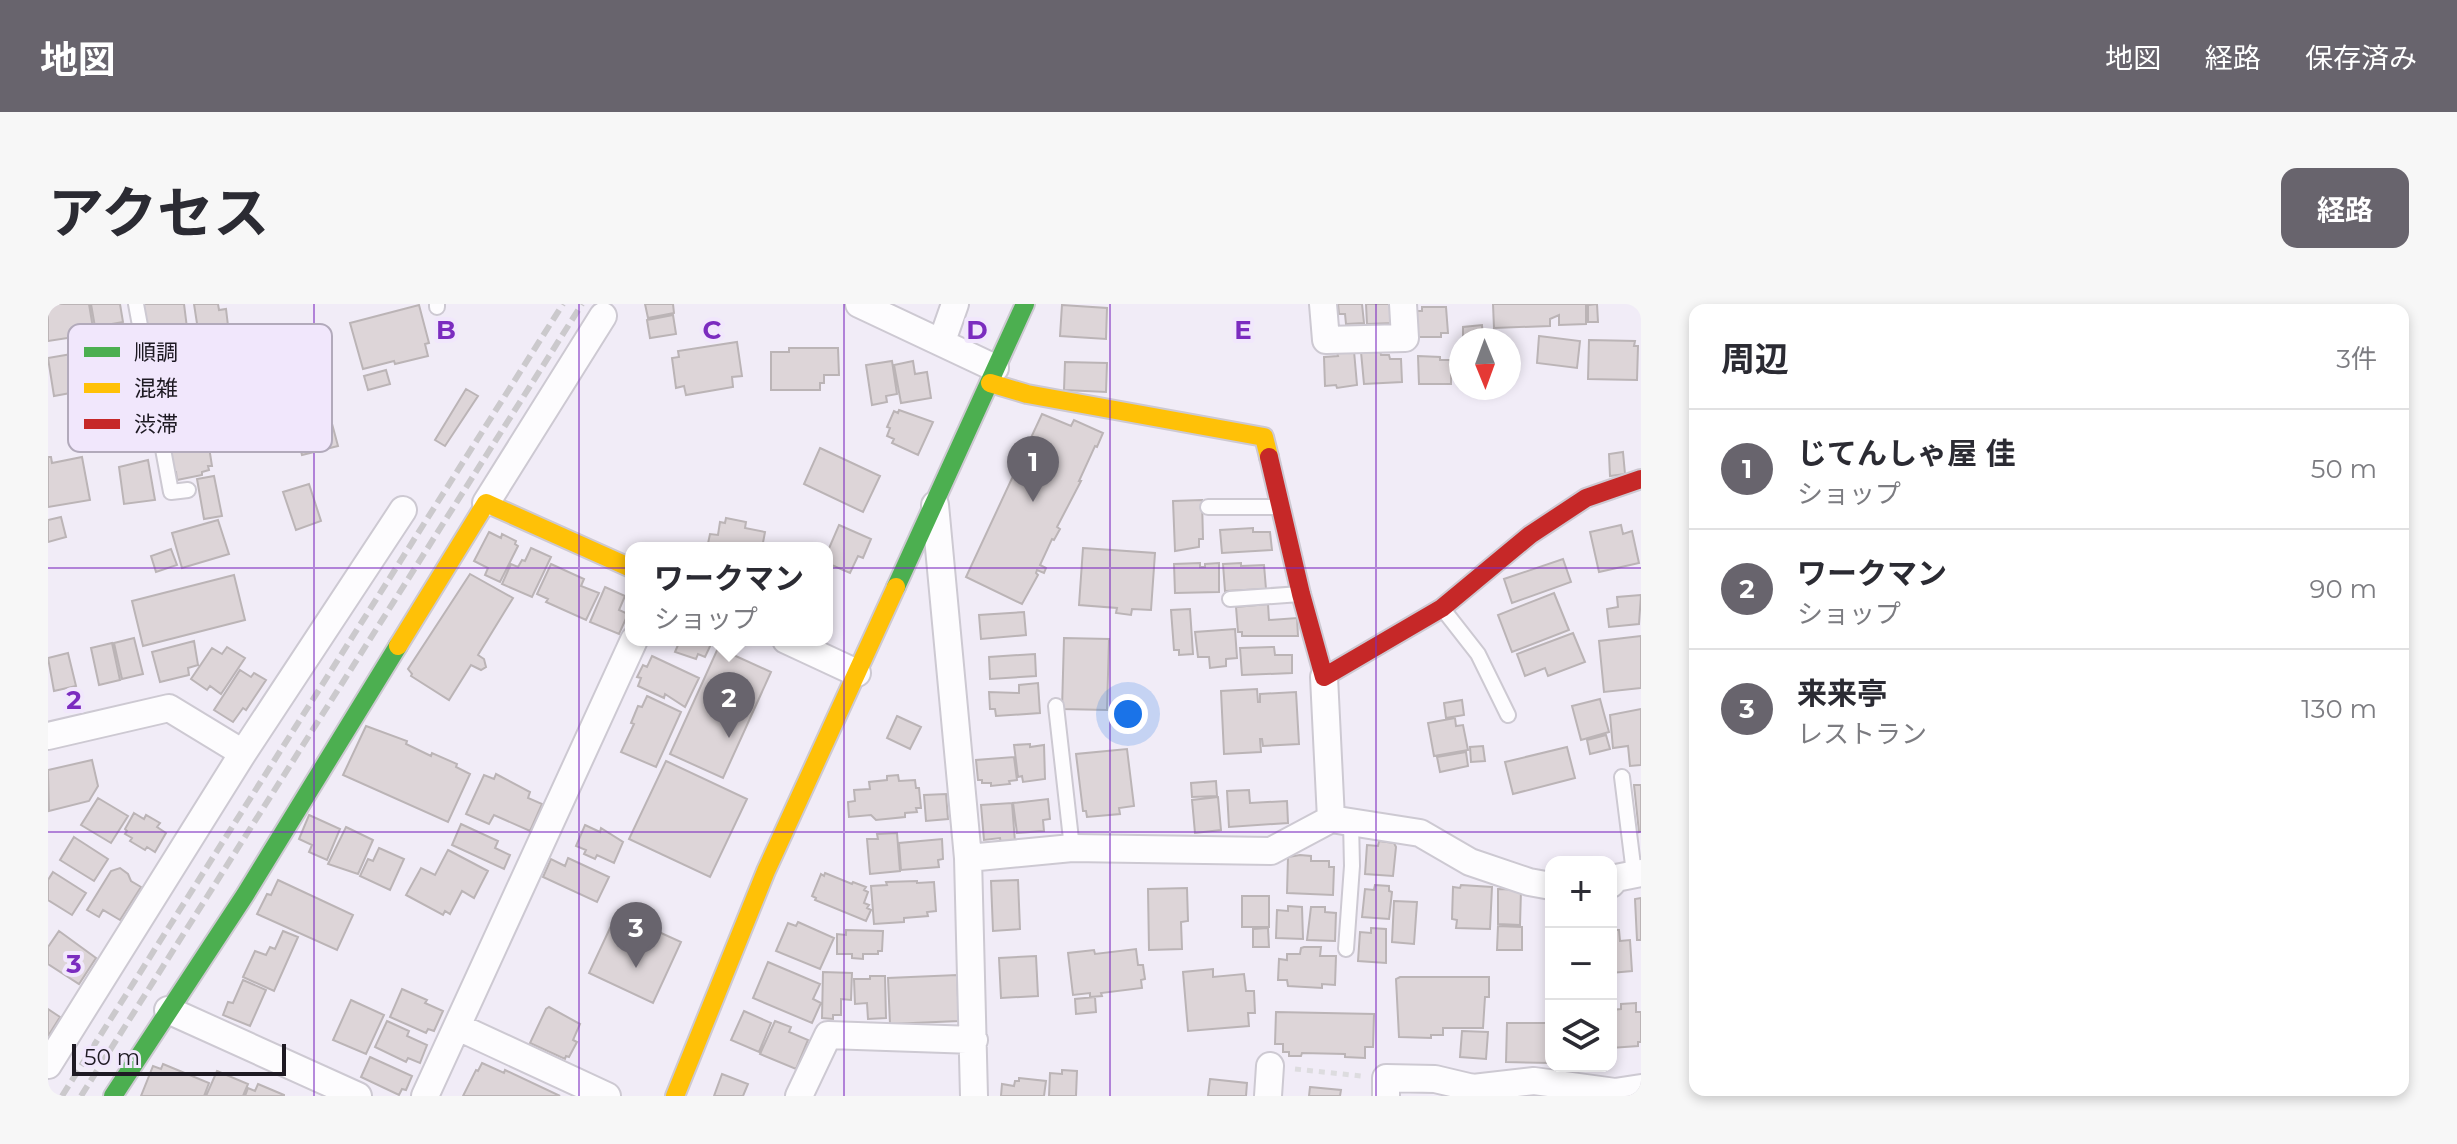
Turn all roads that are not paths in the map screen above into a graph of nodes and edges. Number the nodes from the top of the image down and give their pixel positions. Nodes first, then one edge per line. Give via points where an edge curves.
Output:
1 (136, 304) edge
2 (859, 304) edge
3 (955, 304) edge
4 (1025, 304) edge
5 (1323, 304) edge
6 (1403, 304) edge
7 (603, 316) dead end
8 (140, 324) edge
9 (942, 341) junction
10 (992, 375) junction
11 (164, 452) edge
12 (1641, 479) edge
13 (188, 490) dead end
14 (935, 499) junction
15 (486, 503) junction
16 (1208, 507) dead end
17 (1281, 507) junction
18 (403, 510) dead end
19 (625, 565) edge
20 (1301, 594) junction
21 (1230, 599) dead end
22 (1442, 608) junction
23 (631, 646) edge
24 (799, 646) edge
25 (857, 673) junction
26 (1324, 677) junction
27 (1056, 706) dead end
28 (1508, 715) dead end
29 (48, 736) edge
30 (243, 753) junction
31 (1622, 777) dead end
32 (1341, 821) junction
33 (1072, 848) junction
34 (968, 858) junction
35 (1629, 877) edge
36 (1545, 885) edge
37 (1346, 949) dead end
38 (168, 1010) junction
39 (458, 1027) junction
40 (974, 1040) junction
41 (48, 1065) edge
42 (1270, 1066) road end
43 (1386, 1087) edge
44 (1641, 1088) edge
45 (1472, 1092) edge
46 (113, 1096) edge
47 (358, 1096) edge
48 (425, 1096) edge
49 (607, 1096) edge
50 (675, 1096) edge
51 (799, 1096) edge
52 (974, 1096) edge
53 (1268, 1096) edge

1 - 8 lane
2 - 9 street
3 - 9 street
4 - 10 street
5 - 6 street via 1326,340 1405,338
7 - 15 street
9 - 10 street
10 - 14 street
10 - 17 street via 1027,394 1264,437
11 - 13 lane via 171,492
12 - 22 street via 1586,498 1530,535
14 - 25 street
14 - 34 street
15 - 19 street
15 - 38 street via 245,895
16 - 17 lane
17 - 20 street
18 - 30 street
20 - 21 lane
20 - 26 street
22 - 26 street
22 - 28 lane via 1478,654
23 - 39 street
24 - 25 street
25 - 50 street via 766,871
26 - 32 street
27 - 33 lane
29 - 30 street via 169,708
30 - 41 street
31 - 35 lane
32 - 33 street via 1271,851
32 - 36 street via 1420,833 1470,862
32 - 37 lane via 1352,866
33 - 34 street
34 - 40 street
38 - 46 street
38 - 47 street
39 - 48 street
39 - 49 street
40 - 51 street via 828,1035
40 - 52 street
42 - 53 street
43 - 45 street via 1435,1079
44 - 45 street via 1615,1092 1534,1081

